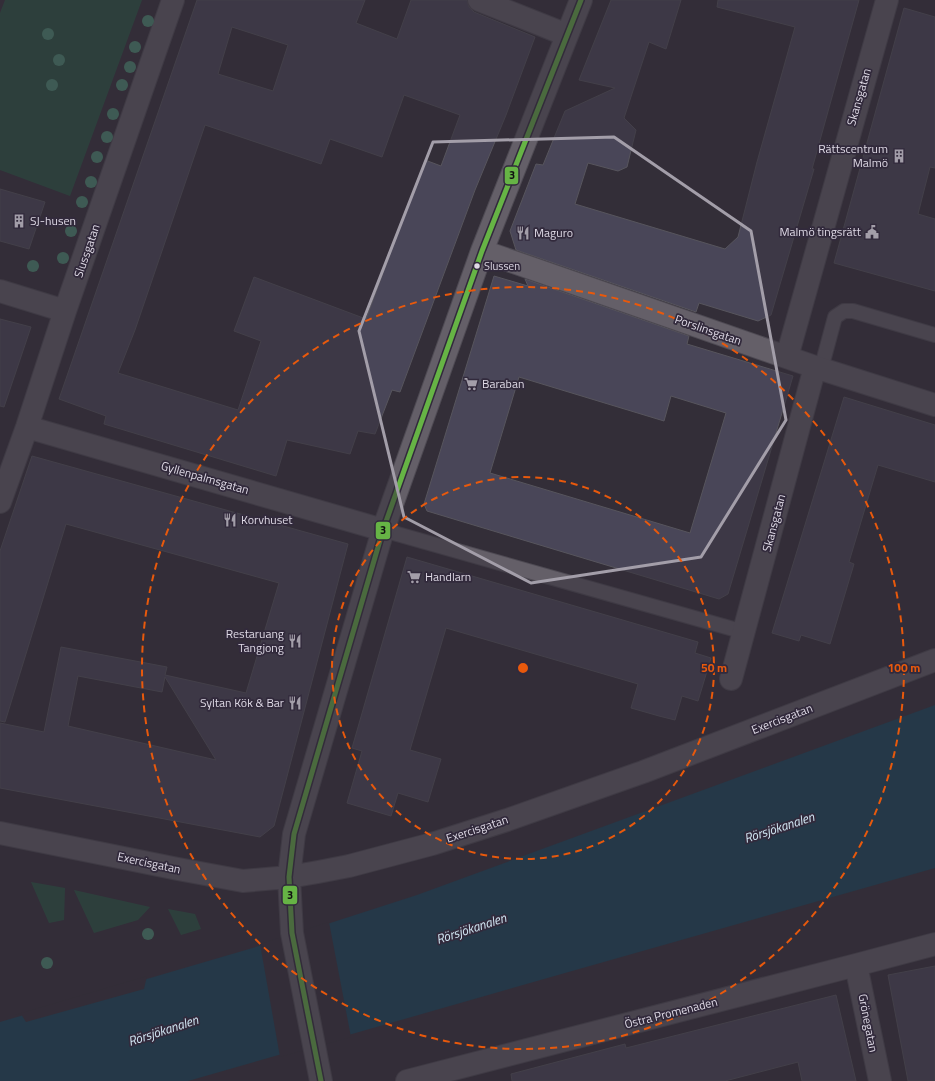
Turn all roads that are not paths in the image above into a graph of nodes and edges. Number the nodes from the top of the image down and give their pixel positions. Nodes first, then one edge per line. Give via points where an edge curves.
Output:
1 (173, 0) edge
2 (479, 0) edge
3 (581, 0) edge
4 (886, 0) edge
5 (567, 35) junction
6 (482, 251) junction
7 (0, 291) edge
8 (65, 311) junction
9 (935, 334) edge
10 (787, 357) junction
11 (818, 368) junction
12 (935, 405) edge
13 (27, 427) junction
14 (0, 502) edge
15 (383, 530) junction
16 (744, 632) junction
17 (935, 660) edge
18 (731, 679) dead end
19 (0, 832) edge
20 (289, 877) junction
21 (935, 944) edge
22 (856, 965) junction
23 (321, 1081) edge
24 (407, 1081) edge
25 (880, 1081) edge

1 - 8 street, Slussgatan
2 - 5 street
3 - 5 street
4 - 10 street, Skansgatan
5 - 6 street
6 - 10 street, Porslinsgatan
6 - 15 street
7 - 8 street
8 - 13 street, Slussgatan
9 - 11 lane via 853,311 844,311 835,317
10 - 11 street, Porslinsgatan
11 - 12 street, Porslinsgatan
11 - 16 street, Skansgatan
13 - 14 street, Slussgatan
13 - 15 street, Gyllenpalmsgatan
15 - 16 lane
15 - 20 street via 294,834
16 - 18 street, Skansgatan
17 - 20 street, Exercisgatan via 643,772 507,820 432,844 349,866
19 - 20 street, Exercisgatan via 178,870 243,881
20 - 23 street via 292,933
21 - 22 street, Östra Promenaden
22 - 24 street, Östra Promenaden
22 - 25 street, Grönegatan

